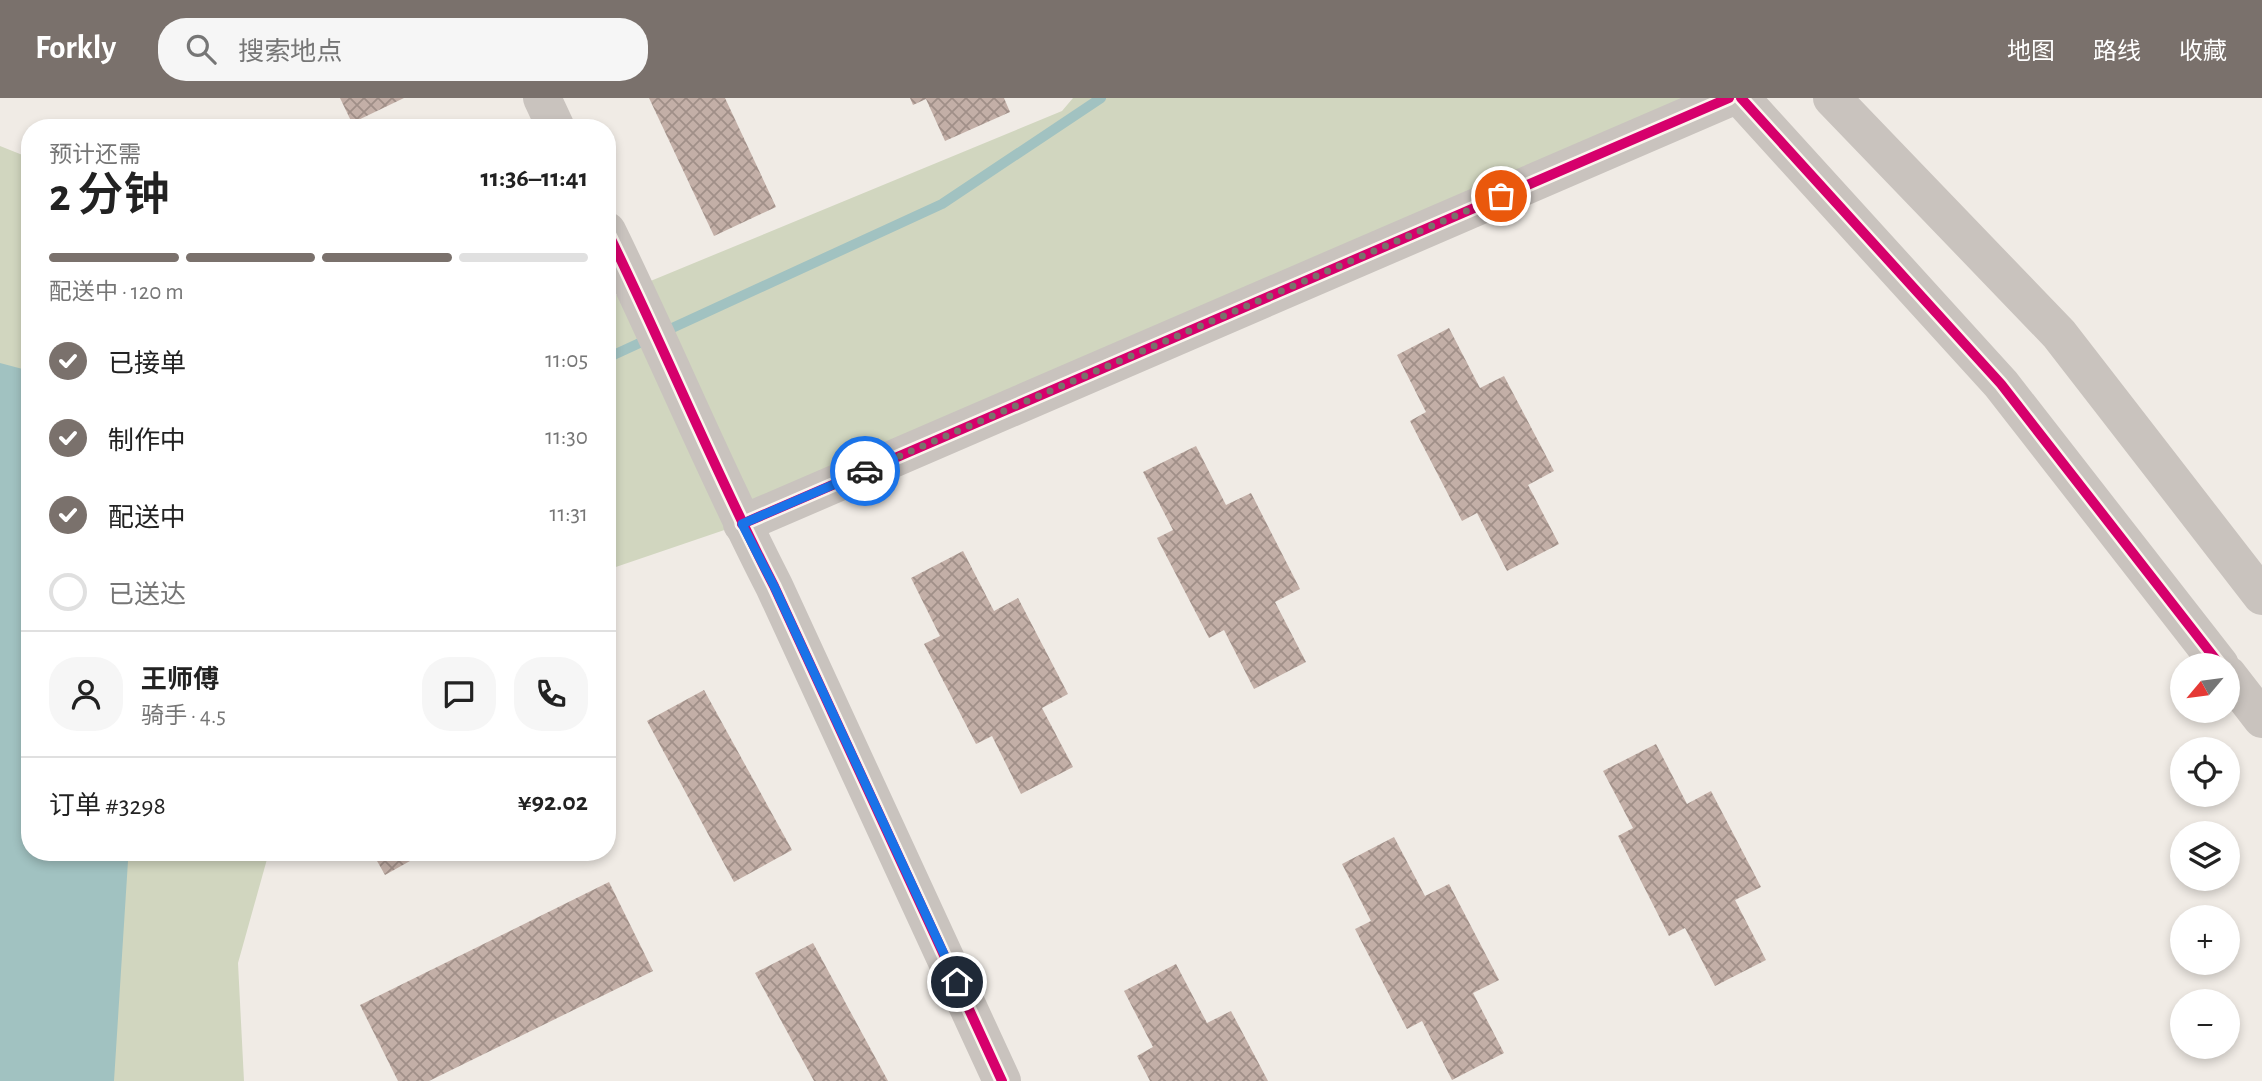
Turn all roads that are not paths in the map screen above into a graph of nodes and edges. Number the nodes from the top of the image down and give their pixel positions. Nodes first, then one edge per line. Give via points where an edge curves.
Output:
1 (542, 98) edge
2 (1729, 98) edge
3 (1741, 98) edge
4 (1832, 98) edge
5 (552, 119) edge
6 (616, 250) edge
7 (742, 524) junction
8 (2262, 596) edge
9 (2211, 653) edge
10 (2240, 691) edge
11 (2262, 719) edge
12 (1002, 1081) edge

1 - 5 street
2 - 7 street
3 - 9 street via 2001,384
4 - 8 street via 2059,334
6 - 7 street
7 - 12 street
10 - 11 street

